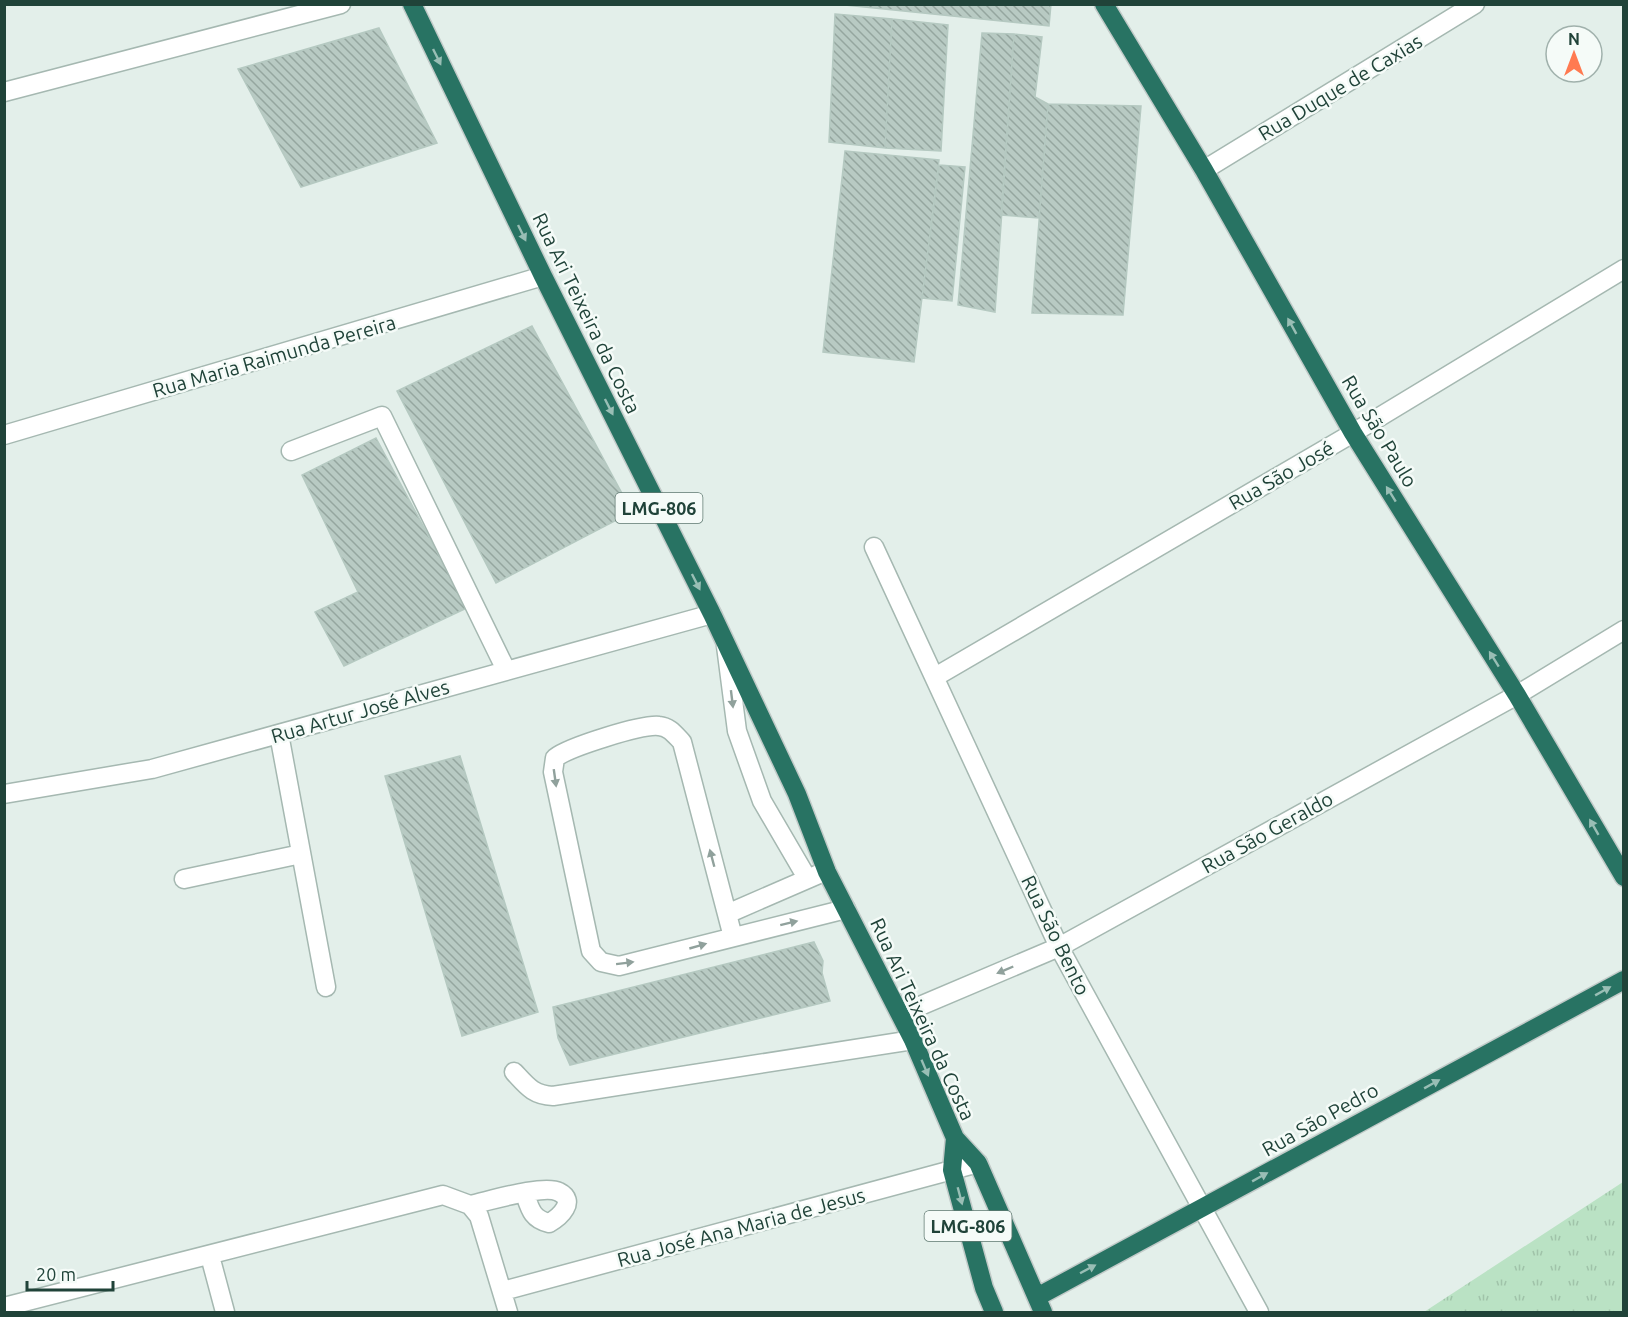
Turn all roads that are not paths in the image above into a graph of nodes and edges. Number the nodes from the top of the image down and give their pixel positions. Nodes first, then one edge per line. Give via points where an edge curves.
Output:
1 (341, 4) edge
2 (412, 4) edge
3 (1104, 4) edge
4 (1475, 4) edge
5 (4, 92) edge
6 (1204, 170) junction
7 (1623, 269) edge
8 (543, 276) junction
9 (1353, 434) junction
10 (4, 435) edge
11 (291, 451) dead end
12 (874, 548) dead end
13 (712, 614) junction
14 (1623, 630) edge
15 (725, 641) junction
16 (506, 670) junction
17 (935, 677) junction
18 (1517, 695) junction
19 (279, 734) junction
20 (4, 794) edge
21 (301, 854) junction
22 (827, 872) junction
23 (1623, 877) edge
24 (807, 878) junction
25 (184, 879) dead end
26 (846, 909) junction
27 (727, 914) junction
28 (733, 937) junction
29 (1059, 947) junction
30 (1623, 980) edge
31 (326, 987) dead end
32 (901, 1014) junction
33 (914, 1040) junction
34 (514, 1072) dead end
35 (955, 1138) junction
36 (978, 1163) junction
37 (952, 1170) junction
38 (525, 1194) dead end
39 (470, 1204) junction
40 (1202, 1209) junction
41 (210, 1256) junction
42 (503, 1291) junction
43 (1040, 1305) edge
44 (4, 1307) edge
45 (225, 1312) edge
46 (508, 1312) edge
47 (994, 1312) edge
48 (1259, 1312) edge

1 - 5 street
2 -> 8 highway, Rua Ari Teixeira da Costa / LMG-806
3 - 6 highway, Rua São Paulo
4 - 6 street, Rua Duque de Caxias
9 -> 6 highway, Rua São Paulo
7 - 9 street, Rua São José
8 - 10 street, Rua Maria Raimunda Pereira
8 -> 13 highway, Rua Ari Teixeira da Costa / LMG-806
9 - 17 street, Rua São José
18 -> 9 highway, Rua São Paulo
11 - 16 street via 382,416
12 - 17 street, Rua São Bento
13 - 15 highway, Rua Ari Teixeira da Costa / LMG-806
13 - 16 street, Rua Artur José Alves
14 - 18 street, Rua São Geraldo
15 - 22 highway, Rua Ari Teixeira da Costa / LMG-806 via 797,794
15 -> 24 street, Rua Ari Teixeira da Costa via 740,741 762,801
16 - 19 street, Rua Artur José Alves
17 - 29 street, Rua São Bento
23 -> 18 highway, Rua São Paulo
18 - 29 street, Rua São Geraldo
19 - 20 street, Rua Artur José Alves via 152,769
19 - 21 street
21 - 25 street
21 - 31 street
22 - 24 street
22 - 26 highway, Rua Ari Teixeira da Costa / LMG-806
24 - 27 street
28 -> 26 street
26 - 32 highway, Rua Ari Teixeira da Costa / LMG-806
27 - 28 street
27 -> 28 street via 681,742 670,729 658,725 610,737 565,750 555,758 553,772 591,951 601,962 619,966
29 -> 32 street, Rua São Geraldo
29 - 40 street, Rua São Bento
40 -> 30 highway, Rua São Pedro
32 - 33 highway, Rua Ari Teixeira da Costa / LMG-806
33 - 34 street via 553,1096 531,1092
33 -> 35 highway, Rua Ari Teixeira da Costa / LMG-806
35 - 36 highway, Rua Ari Teixeira da Costa / LMG-806
35 - 37 highway, LMG-806
36 - 37 street, Rua José Ana Maria de Jesus
36 - 43 highway, Rua Ari Teixeira da Costa / LMG-806
37 - 42 street, Rua José Ana Maria de Jesus
37 -> 47 highway, LMG-806
38 - 39 street
39 - 41 street via 443,1195
39 - 42 street via 479,1216
43 -> 40 highway, Rua São Pedro
40 - 48 street, Rua São Bento
41 - 44 street
41 - 45 street
42 - 46 street

